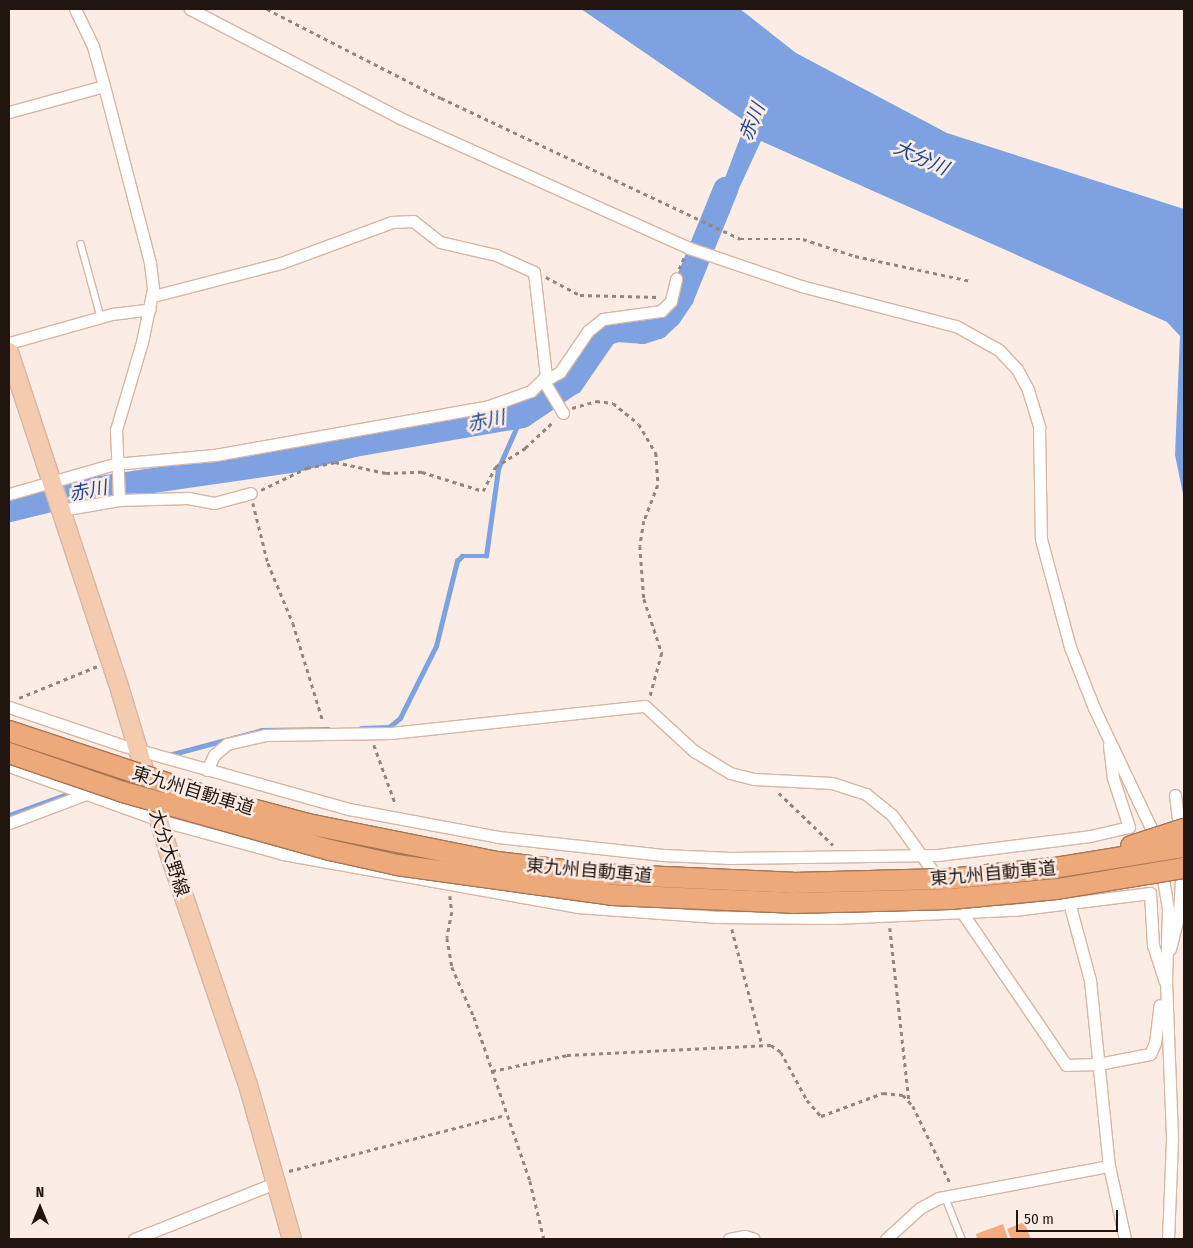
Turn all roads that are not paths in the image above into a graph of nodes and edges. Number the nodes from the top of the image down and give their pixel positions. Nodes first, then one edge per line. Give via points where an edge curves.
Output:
1 (75, 9) edge
2 (190, 9) edge
3 (104, 86) junction
4 (9, 112) edge
5 (81, 244) dead end
6 (676, 279) dead end
7 (153, 296) junction
8 (150, 309) junction
9 (101, 317) junction
10 (9, 343) edge
11 (9, 352) edge
12 (544, 381) junction
13 (563, 413) road end
14 (114, 464) junction
15 (52, 482) junction
16 (251, 493) road end
17 (9, 494) edge
18 (119, 500) junction
19 (61, 510) junction
20 (13, 703) edge
21 (9, 731) edge
22 (1107, 734) junction
23 (138, 750) junction
24 (9, 753) edge
25 (9, 766) edge
26 (207, 770) junction
27 (86, 794) junction
28 (1175, 795) dead end
29 (159, 820) junction
30 (9, 823) edge
31 (1184, 830) edge
32 (1184, 847) edge
33 (921, 855) junction
34 (1054, 868) junction
35 (1184, 868) edge
36 (1184, 879) edge
37 (957, 906) junction
38 (1070, 906) junction
39 (1167, 955) junction
40 (1164, 981) junction
41 (1098, 1064) junction
42 (1109, 1166) junction
43 (274, 1179) junction
44 (950, 1195) junction
45 (134, 1239) edge
46 (292, 1239) edge
47 (728, 1239) edge
48 (754, 1239) edge
49 (886, 1239) edge
50 (962, 1239) edge
51 (1125, 1239) edge
52 (1168, 1239) edge

1 - 3 street via 93,46
2 - 22 street via 400,118 689,248 801,286 956,326 999,350 1017,369 1034,407 1039,427 1041,539 1070,647
3 - 4 street
3 - 7 street via 148,255
5 - 9 lane
6 - 12 street via 673,297 658,312 615,314 598,322 560,372
7 - 8 street
7 - 12 street via 281,263 403,220 420,224 440,242 496,255 531,270 537,278
8 - 9 street
8 - 14 street via 118,421
9 - 10 street
11 - 15 main road, 大分大野線
12 - 13 street
12 - 14 street via 526,394 489,406 215,455
14 - 15 street
14 - 18 street
15 - 17 street
15 - 19 main road, 大分大野線
16 - 18 street via 214,503 188,498
18 - 19 street
19 - 23 main road, 大分大野線
20 - 23 street
21 - 34 highway, 東九州自動車道, bridge via 218,800 317,826 497,862 598,874 793,884 948,879
22 - 33 street via 1113,778 1129,827 994,850
22 - 39 street via 1150,826 1164,881
23 - 26 street
23 - 29 main road, 大分大野線
24 - 37 highway, 東九州自動車道, bridge via 272,836 397,865 517,884 703,901
25 - 27 street
26 - 33 street via 349,809 498,837 576,847 732,858
26 - 33 street via 218,752 238,740 290,732 391,733 645,706 710,763 740,777 832,783 858,790 892,816
27 - 29 street
27 - 30 street
28 - 39 street via 1182,877 1176,933
29 - 37 street via 283,854 449,887 577,907 731,917 889,916
29 - 43 main road, 大分大野線 via 248,1085
31 - 34 highway, bridge
32 - 34 highway, 東九州自動車道, bridge
33 - 37 street
35 - 37 highway, 東九州自動車道, bridge
36 - 37 highway, bridge
37 - 38 street
37 - 41 street via 1063,1063
38 - 40 street via 1150,893 1153,945
38 - 41 street via 1090,980
39 - 40 street
40 - 41 street via 1152,1051 1145,1056
40 - 52 street via 1172,1140
41 - 42 street
42 - 44 street
42 - 51 street
43 - 45 street
43 - 46 main road, 大分大野線
44 - 49 street via 920,1208
44 - 50 lane
47 - 48 street via 745,1236

